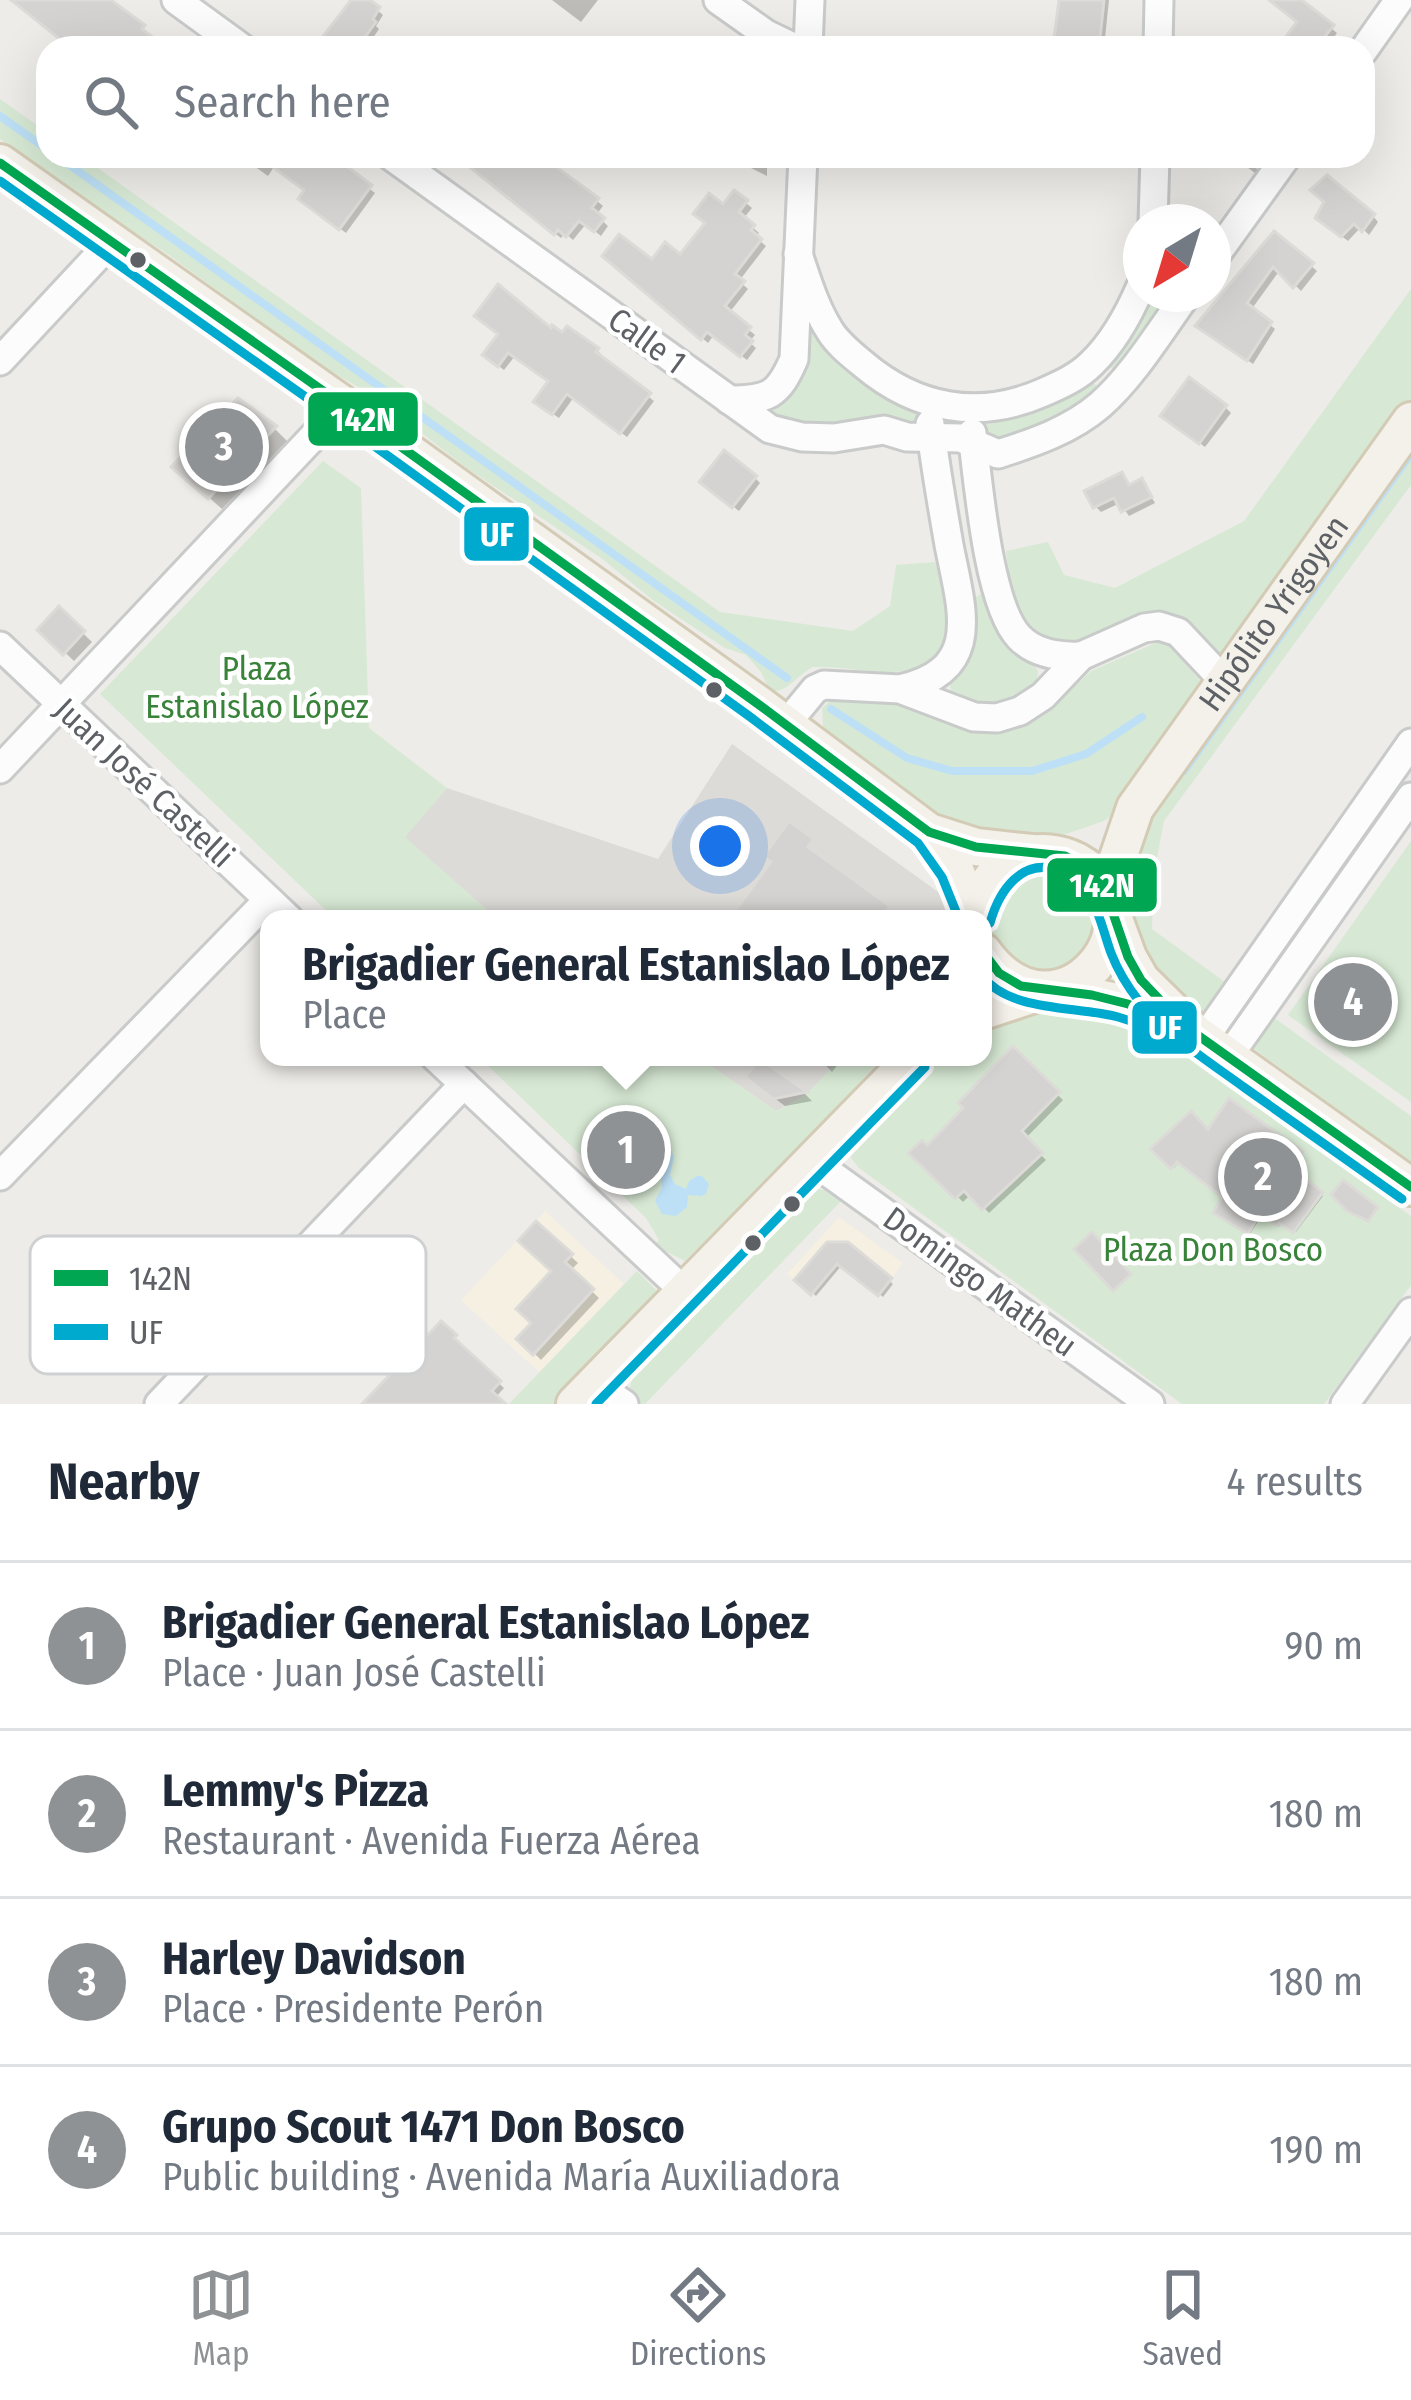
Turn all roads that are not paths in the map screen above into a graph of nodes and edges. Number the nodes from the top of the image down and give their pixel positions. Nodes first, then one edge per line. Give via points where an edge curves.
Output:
1 (176, 0) edge
2 (718, 0) edge
3 (810, 0) edge
4 (1159, 0) edge
5 (1400, 0) edge
6 (226, 36) edge
7 (770, 36) edge
8 (808, 36) edge
9 (1158, 36) edge
10 (1374, 36) edge
11 (0, 163) edge
12 (409, 168) edge
13 (802, 168) edge
14 (1155, 168) edge
15 (1278, 168) edge
16 (1154, 204) edge
17 (1231, 233) edge
18 (112, 242) junction
19 (798, 254) junction
20 (1128, 312) edge
21 (1174, 312) edge
22 (0, 361) edge
23 (1090, 365) junction
24 (1117, 388) junction
25 (729, 400) junction
26 (927, 402) junction
27 (343, 405) junction
28 (969, 409) junction
29 (1411, 421) edge
30 (932, 439) junction
31 (974, 445) junction
32 (958, 587) junction
33 (998, 587) junction
34 (0, 646) edge
35 (1037, 649) junction
36 (1081, 656) junction
37 (945, 668) junction
38 (1225, 682) junction
39 (901, 689) junction
40 (1042, 696) junction
41 (61, 705) junction
42 (957, 712) junction
43 (786, 724) junction
44 (1411, 743) edge
45 (0, 769) edge
46 (1411, 797) edge
47 (1135, 808) junction
48 (929, 832) junction
49 (1036, 853) junction
50 (279, 909) edge
51 (971, 910) edge
52 (977, 910) edge
53 (1113, 915) junction
54 (260, 927) edge
55 (992, 964) edge
56 (1050, 990) junction
57 (992, 1008) edge
58 (1209, 1044) junction
59 (445, 1066) edge
60 (905, 1066) edge
61 (464, 1084) junction
62 (811, 1160) junction
63 (0, 1176) edge
64 (1411, 1187) edge
65 (319, 1236) edge
66 (684, 1291) junction
67 (1411, 1312) edge
68 (188, 1374) edge
69 (598, 1397) edge
70 (159, 1404) edge
71 (1150, 1404) edge
72 (1345, 1404) edge

1 - 6 street
2 - 7 street
3 - 8 street
4 - 9 street
5 - 10 street
11 - 18 main road
12 - 25 street, Calle 1
13 - 19 street
14 - 16 street
15 - 17 street
18 - 22 street
18 - 27 main road
19 - 25 street via 794,359 786,377 758,400
19 - 26 street via 831,333 877,376
20 - 23 street
21 - 24 street, Calle 1
23 - 24 street
23 - 28 street via 1031,398
24 - 31 street, Calle 1 via 1043,438 998,454
25 - 30 street, Calle 1 via 770,429 802,437 884,430
26 - 28 street
26 - 30 street
27 - 41 street
27 - 43 main road
28 - 31 street
29 - 38 main road, Hipólito Yrigoyen
30 - 31 street, Calle 1
30 - 32 street
31 - 33 street
32 - 33 street via 977,575
32 - 37 street via 963,628
33 - 35 street via 1018,636
34 - 41 street, Juan José Castelli
35 - 36 street
35 - 40 street via 1048,680
36 - 38 street via 1159,626 1178,632
36 - 40 street
37 - 39 street
37 - 42 street via 945,697
38 - 47 main road, Hipólito Yrigoyen
39 - 42 street
39 - 43 street via 824,685
40 - 42 street via 997,718
41 - 45 street
41 - 50 street, Juan José Castelli
43 - 48 main road
44 - 58 street
46 - 58 street
47 - 49 main road, Hipólito Yrigoyen via 1092,839
47 - 53 main road, Hipólito Yrigoyen via 1118,858
48 - 49 main road
48 - 51 main road
49 - 52 main road via 992,877
49 - 53 main road via 1088,868
53 - 56 main road via 1098,966
53 - 58 main road via 1141,980
54 - 63 street
55 - 56 main road via 1021,986
56 - 57 main road
56 - 58 main road via 1128,1004
58 - 64 main road
59 - 61 street
60 - 62 main road
61 - 65 street
61 - 66 street
62 - 66 main road
62 - 71 street, Domingo Matheu
66 - 69 main road
67 - 72 street
68 - 70 street

